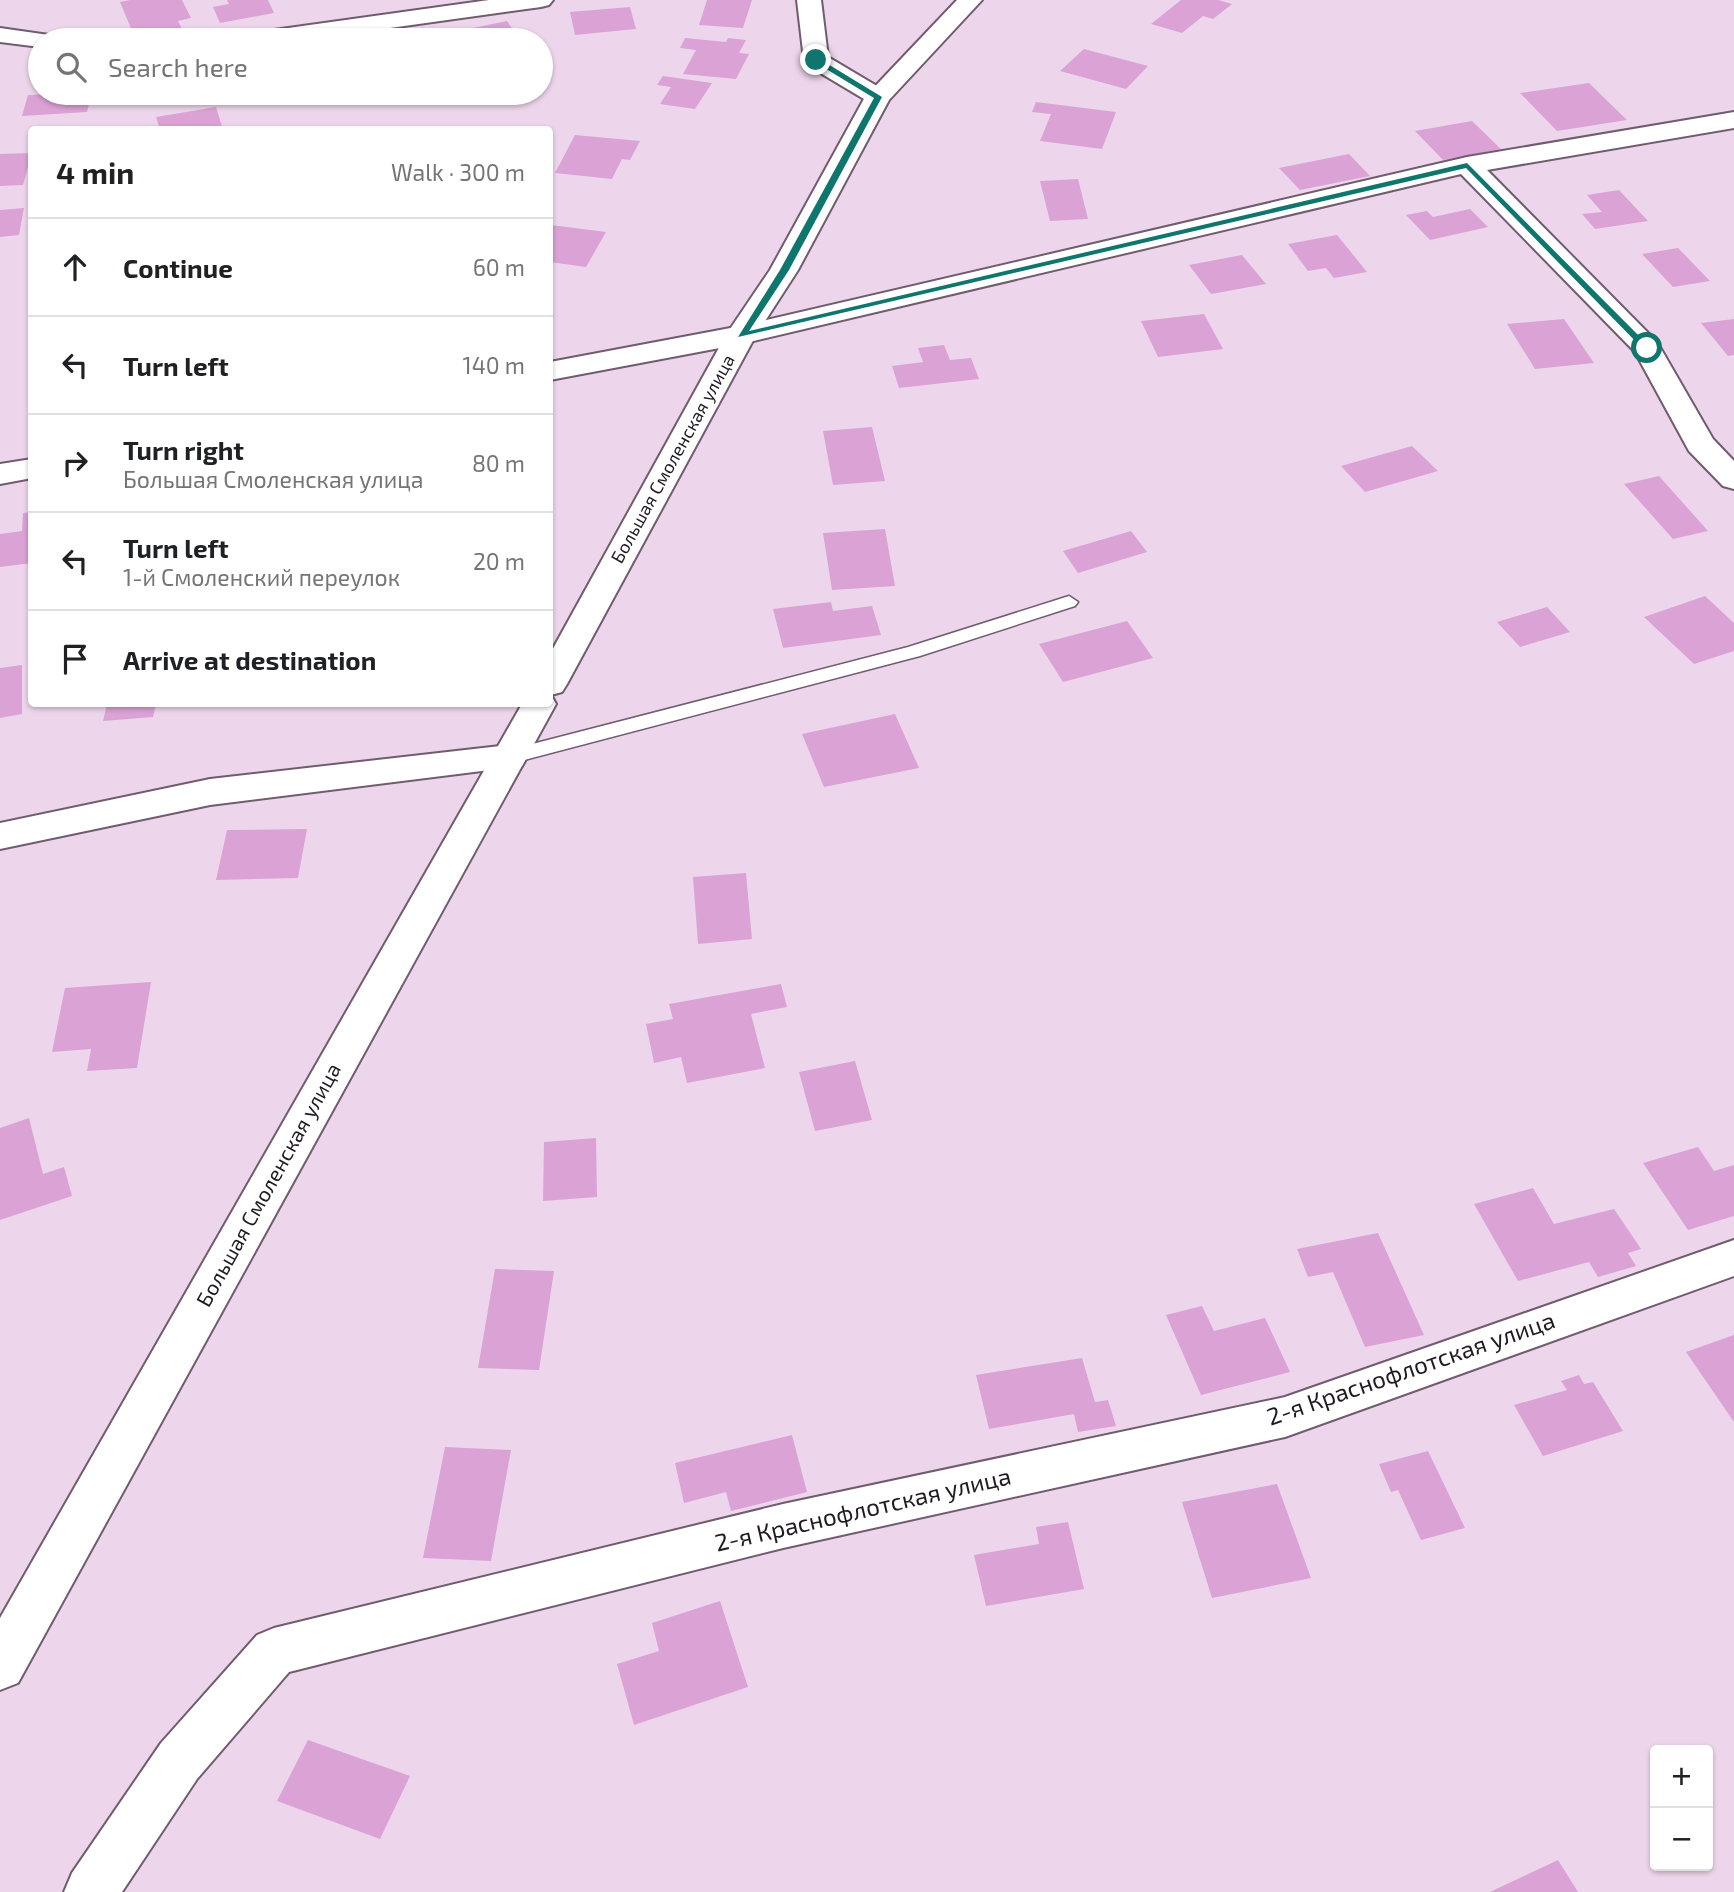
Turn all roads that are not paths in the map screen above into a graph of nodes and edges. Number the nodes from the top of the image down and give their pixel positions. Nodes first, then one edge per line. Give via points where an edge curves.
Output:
1 (541, 0) edge
2 (809, 0) edge
3 (970, 0) edge
4 (339, 28) edge
5 (0, 35) edge
6 (28, 38) edge
7 (878, 97) junction
8 (1734, 120) edge
9 (1467, 165) junction
10 (741, 335) junction
11 (553, 370) edge
12 (28, 469) edge
13 (0, 474) edge
14 (1734, 479) edge
15 (1069, 602) dead end
16 (553, 679) edge
17 (537, 707) edge
18 (509, 757) junction
19 (0, 835) edge
20 (1734, 1258) edge
21 (0, 1666) edge
22 (91, 1892) edge

1 - 4 street
2 - 7 street via 816,60
3 - 7 street, Большая Смоленская улица
5 - 6 street
7 - 10 street, Большая Смоленская улица via 784,270
8 - 9 street
9 - 10 street
9 - 14 street via 1647,348 1700,444
10 - 11 street
10 - 16 street, Большая Смоленская улица
12 - 13 street
15 - 18 lane via 913,652
17 - 18 street, Большая Смоленская улица
18 - 19 street via 210,792
18 - 21 street, Большая Смоленская улица
20 - 22 street, 2-я Краснофлотская улица via 1285,1417 783,1526 274,1652 179,1761

